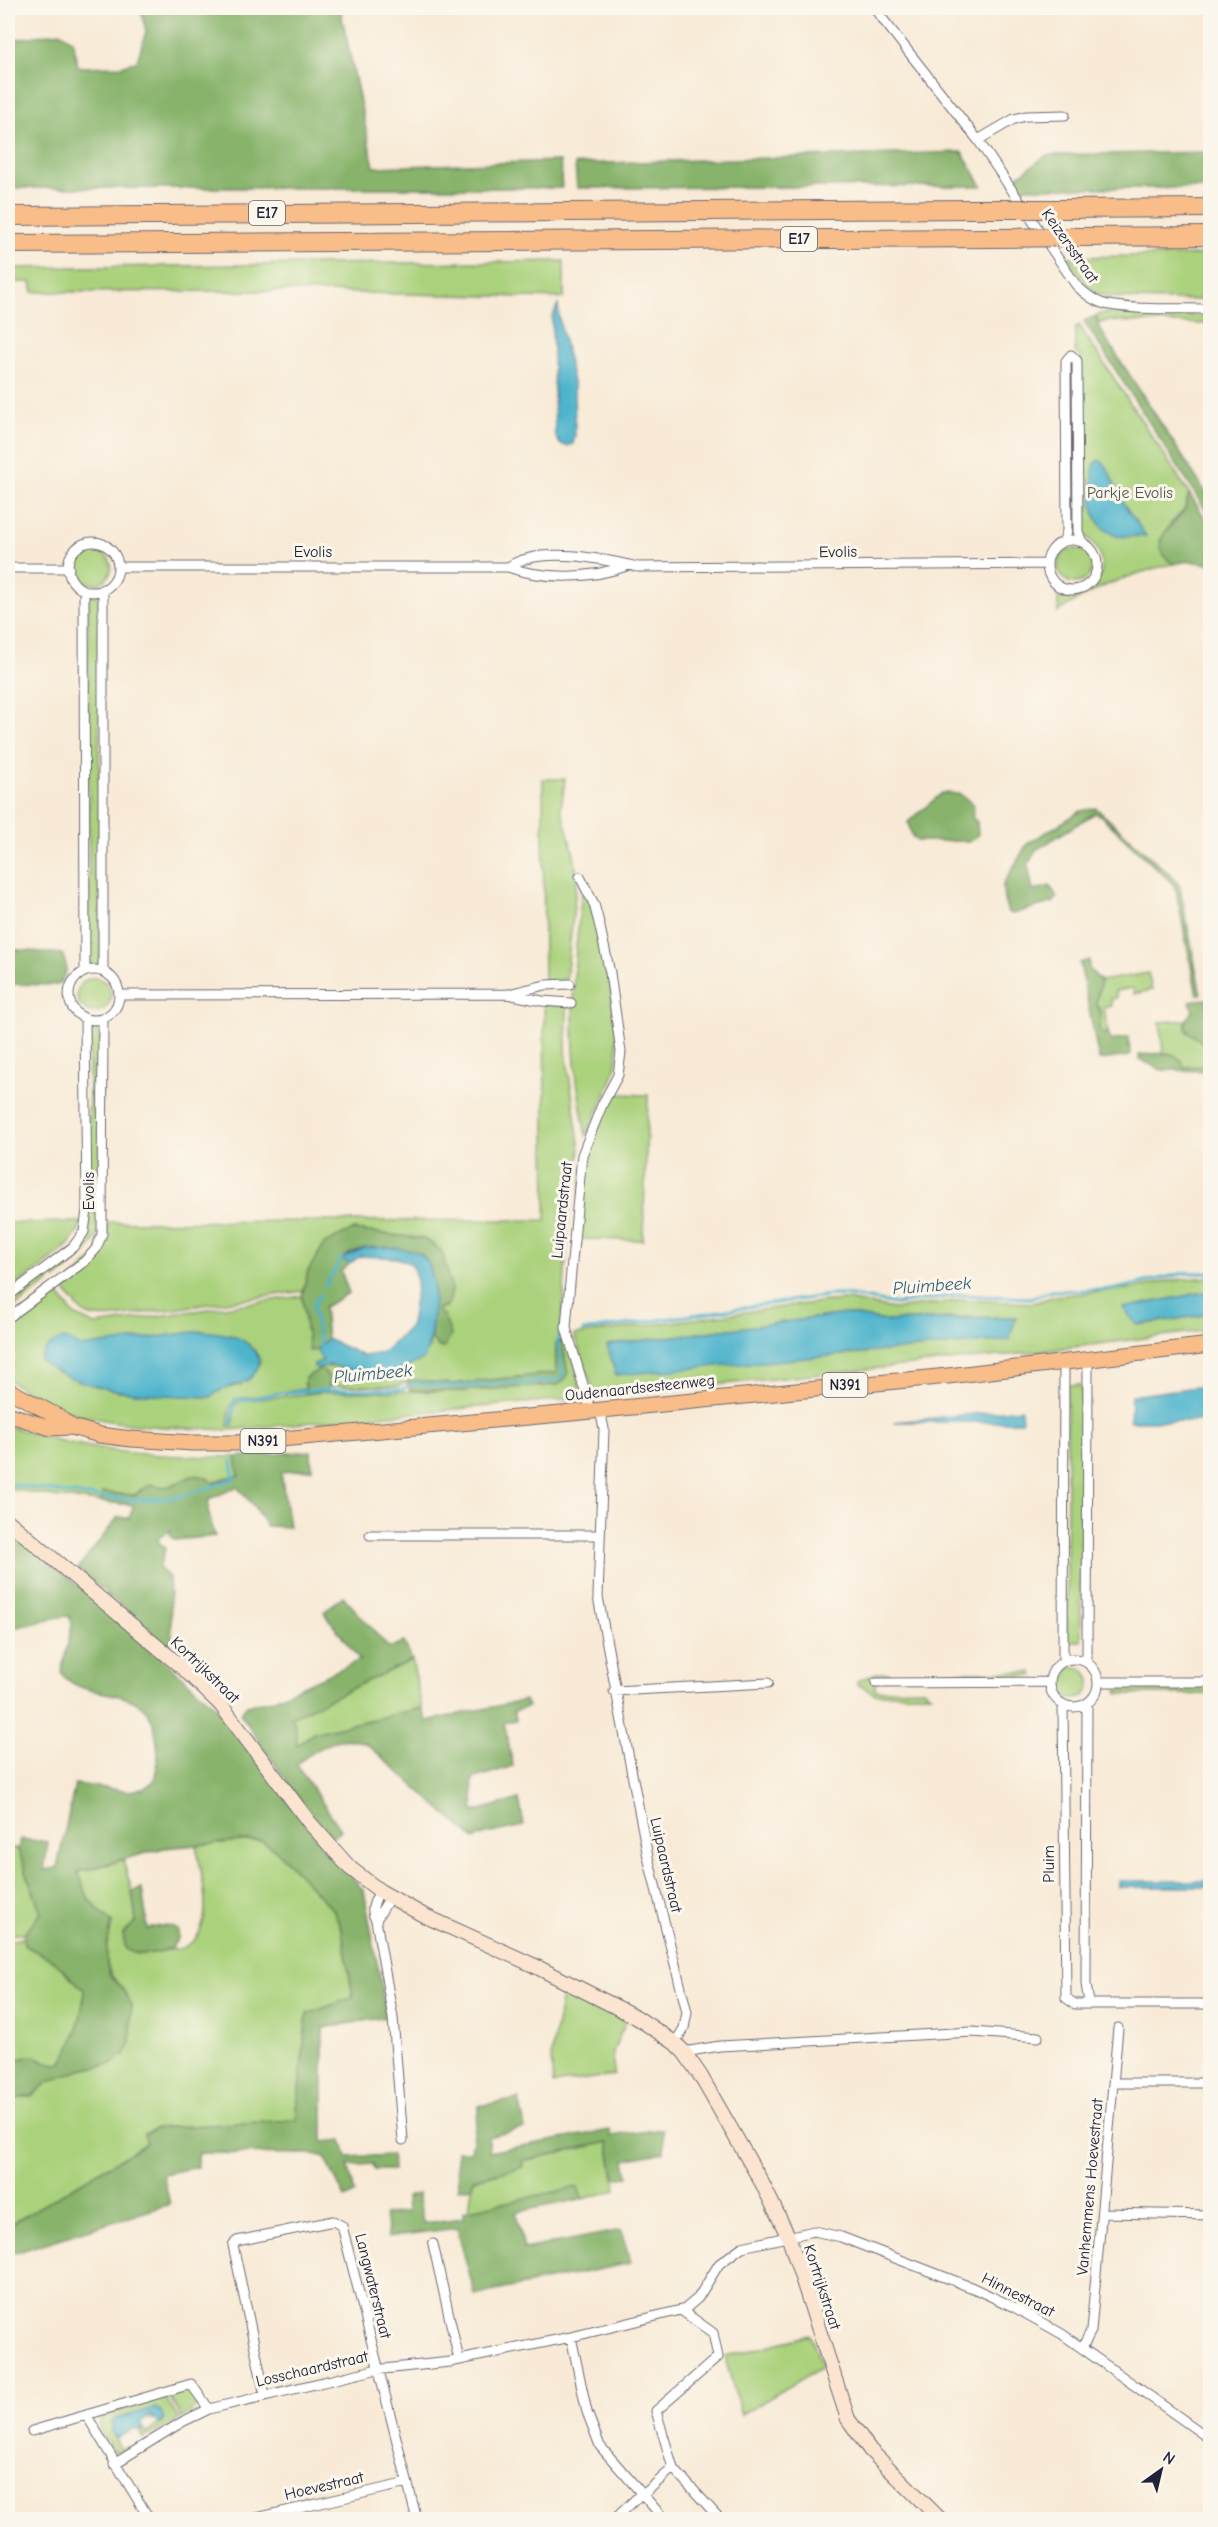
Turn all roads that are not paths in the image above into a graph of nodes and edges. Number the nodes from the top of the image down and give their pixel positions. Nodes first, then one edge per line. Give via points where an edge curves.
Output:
1 (874, 8) edge
2 (1065, 115) dead end
3 (978, 140) junction
4 (1210, 208) edge
5 (8, 216) edge
6 (1210, 236) edge
7 (8, 244) edge
8 (1210, 309) edge
9 (1064, 540) junction
10 (1081, 540) junction
11 (1047, 564) junction
12 (629, 565) junction
13 (118, 567) junction
14 (508, 567) junction
15 (8, 568) edge
16 (69, 568) junction
17 (103, 589) junction
18 (84, 590) junction
19 (580, 878) dead end
20 (85, 971) junction
21 (103, 971) junction
22 (570, 984) dead end
23 (508, 994) junction
24 (120, 995) junction
25 (571, 1003) dead end
26 (85, 1018) junction
27 (104, 1018) junction
28 (8, 1296) edge
29 (8, 1318) edge
30 (1210, 1345) edge
31 (1088, 1361) junction
32 (1064, 1363) junction
33 (8, 1390) edge
34 (596, 1411) junction
35 (8, 1414) edge
36 (72, 1427) junction
37 (8, 1521) edge
38 (370, 1535) dead end
39 (600, 1535) junction
40 (1062, 1661) junction
41 (1087, 1662) junction
42 (1050, 1682) junction
43 (1099, 1682) junction
44 (1210, 1682) edge
45 (768, 1683) dead end
46 (876, 1683) dead end
47 (614, 1691) junction
48 (1063, 1704) junction
49 (1087, 1704) junction
50 (385, 1894) junction
51 (1089, 2003) junction
52 (1210, 2004) edge
53 (1119, 2028) dead end
54 (1038, 2037) dead end
55 (680, 2047) junction
56 (1115, 2083) junction
57 (1210, 2083) edge
58 (403, 2140) dead end
59 (1103, 2213) junction
60 (1210, 2215) edge
61 (789, 2238) junction
62 (433, 2244) dead end
63 (681, 2310) junction
64 (571, 2337) junction
65 (1082, 2348) junction
66 (459, 2360) junction
67 (379, 2369) junction
68 (265, 2396) junction
69 (209, 2409) junction
70 (87, 2416) junction
71 (32, 2432) dead end
72 (1210, 2439) edge
73 (114, 2464) junction
74 (673, 2468) junction
75 (407, 2483) junction
76 (643, 2494) junction
77 (150, 2520) edge
78 (248, 2520) edge
79 (417, 2520) edge
80 (614, 2520) edge
81 (664, 2520) edge
82 (721, 2520) edge
83 (941, 2520) edge

1 - 3 street, Keizersstraat
2 - 3 street via 1014,119
3 - 8 street, Keizersstraat via 1087,296 1117,306
4 - 5 highway, E17, bridge
6 - 7 highway, E17, bridge
9 - 10 street
9 - 10 street via 1066,361 1071,355 1077,361
9 - 11 street via 1054,546
10 - 11 street via 1096,555 1097,571 1092,582 1081,589 1066,590 1054,583
11 - 12 street, Evolis
12 - 14 street, Evolis via 575,576
12 - 14 street, Evolis via 552,556
13 - 14 street, Evolis
13 - 16 street via 108,548 90,542 74,551
13 - 17 street via 113,582
15 - 16 street
16 - 18 street via 71,578
17 - 18 street
17 - 21 street
18 - 20 street
19 - 34 street, Luipaardstraat via 594,904 601,932 621,1052 618,1075 582,1155 566,1328
20 - 21 street
20 - 26 street via 73,981 69,995 74,1009
21 - 24 street via 115,980
22 - 23 street
23 - 24 street
23 - 25 street
24 - 27 street via 117,1006
26 - 27 street
26 - 28 street, Evolis via 85,1226 73,1247
27 - 29 street, Evolis via 102,1234 85,1261
30 - 31 main road, Oudenaardsesteenweg / N391
31 - 32 main road, Oudenaardsesteenweg / N391
31 - 41 street
32 - 34 main road, Oudenaardsesteenweg / N391
32 - 40 street
33 - 36 main road, Oudenaardsesteenweg / N391
34 - 36 main road, Oudenaardsesteenweg / N391 via 236,1443 131,1439
34 - 39 street, Luipaardstraat via 604,1429
35 - 36 main road, Oudenaardsesteenweg / N391 via 50,1428
37 - 50 main road, Kortrijkstraat via 221,1705 309,1822 350,1868
38 - 39 street
39 - 47 street, Luipaardstraat via 598,1597
40 - 41 street via 1075,1658
40 - 42 street via 1053,1670
41 - 43 street
42 - 46 street
42 - 48 street via 1053,1695
43 - 44 street
43 - 49 street
45 - 47 street
47 - 55 street, Luipaardstraat via 648,1857 687,2012
48 - 49 street
48 - 51 street, Pluim via 1064,1991 1070,2002
49 - 51 street
50 - 55 main road, Kortrijkstraat via 636,2017
50 - 58 street via 372,1909 393,2018
51 - 52 street, Pluim
53 - 56 street, Vanhemmens Hoevestraat
54 - 55 street via 972,2032
55 - 61 main road, Kortrijkstraat via 762,2183
56 - 57 street
56 - 59 street, Vanhemmens Hoevestraat
59 - 60 street
59 - 65 street, Vanhemmens Hoevestraat via 1090,2331
61 - 63 street, Losschaardstraat via 742,2247 728,2256 698,2298
61 - 65 street, Hinnestraat via 814,2231 875,2248 1014,2307
61 - 83 main road, Kortrijkstraat via 848,2419 870,2450
62 - 66 street
63 - 64 street, Losschaardstraat
63 - 74 street via 713,2333 718,2357 656,2411
64 - 66 street, Losschaardstraat
64 - 76 street via 587,2412 600,2446
65 - 72 street, Hinnestraat
66 - 67 street, Losschaardstraat
67 - 68 street, Losschaardstraat
67 - 68 street, Langwaterstraat via 342,2226 333,2221 237,2241 232,2250
67 - 75 street, Langwaterstraat
68 - 69 street, Losschaardstraat
69 - 70 street via 191,2384
69 - 73 street, Losschaardstraat
70 - 71 street
70 - 73 street
73 - 77 street
74 - 76 street
74 - 82 street
75 - 78 street, Hoevestraat
75 - 79 street, Langwaterstraat
76 - 80 street
76 - 81 street

